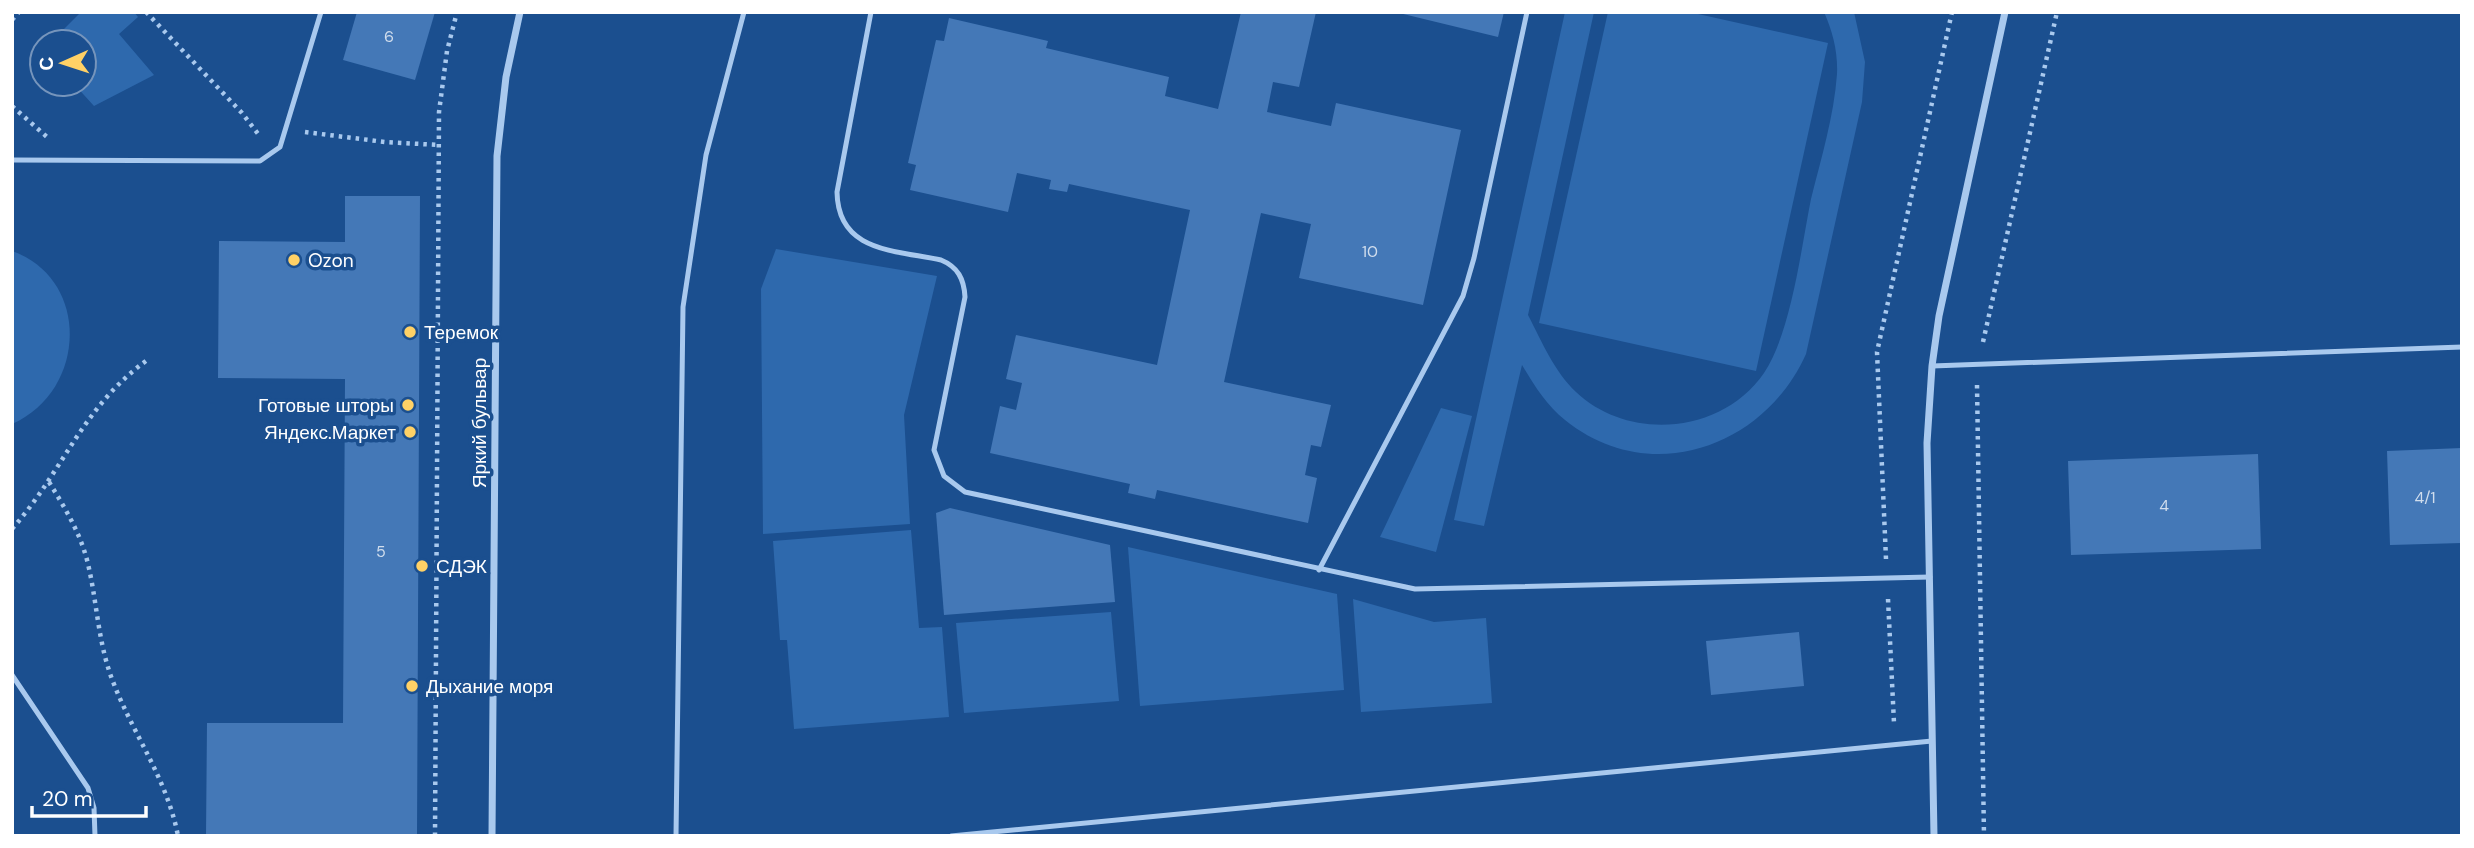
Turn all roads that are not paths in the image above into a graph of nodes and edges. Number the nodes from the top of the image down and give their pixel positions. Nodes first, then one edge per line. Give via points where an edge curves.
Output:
1 (321, 12) edge
2 (520, 12) edge
3 (744, 12) edge
4 (871, 12) edge
5 (1527, 12) edge
6 (2005, 12) edge
7 (12, 160) edge
8 (2462, 347) edge
9 (1932, 366) junction
10 (1319, 569) junction
11 (1930, 578) junction
12 (12, 675) edge
13 (1932, 741) junction
14 (95, 836) edge
15 (492, 836) edge
16 (676, 836) edge
17 (951, 836) edge
18 (1934, 836) edge

1 - 7 lane via 287,129 271,156 250,163
2 - 15 street, Яркий бульвар via 506,77 497,156
3 - 16 lane via 706,155 683,307
4 - 10 lane via 836,192 837,211 854,237 941,260 960,275 965,297 935,441 937,464 944,476 965,492
5 - 10 lane via 1463,296
6 - 9 street
8 - 9 lane
9 - 11 street via 1927,443
10 - 11 lane via 1386,585 1434,590
11 - 13 street
12 - 14 lane via 83,780 94,808
13 - 17 lane
13 - 18 street

